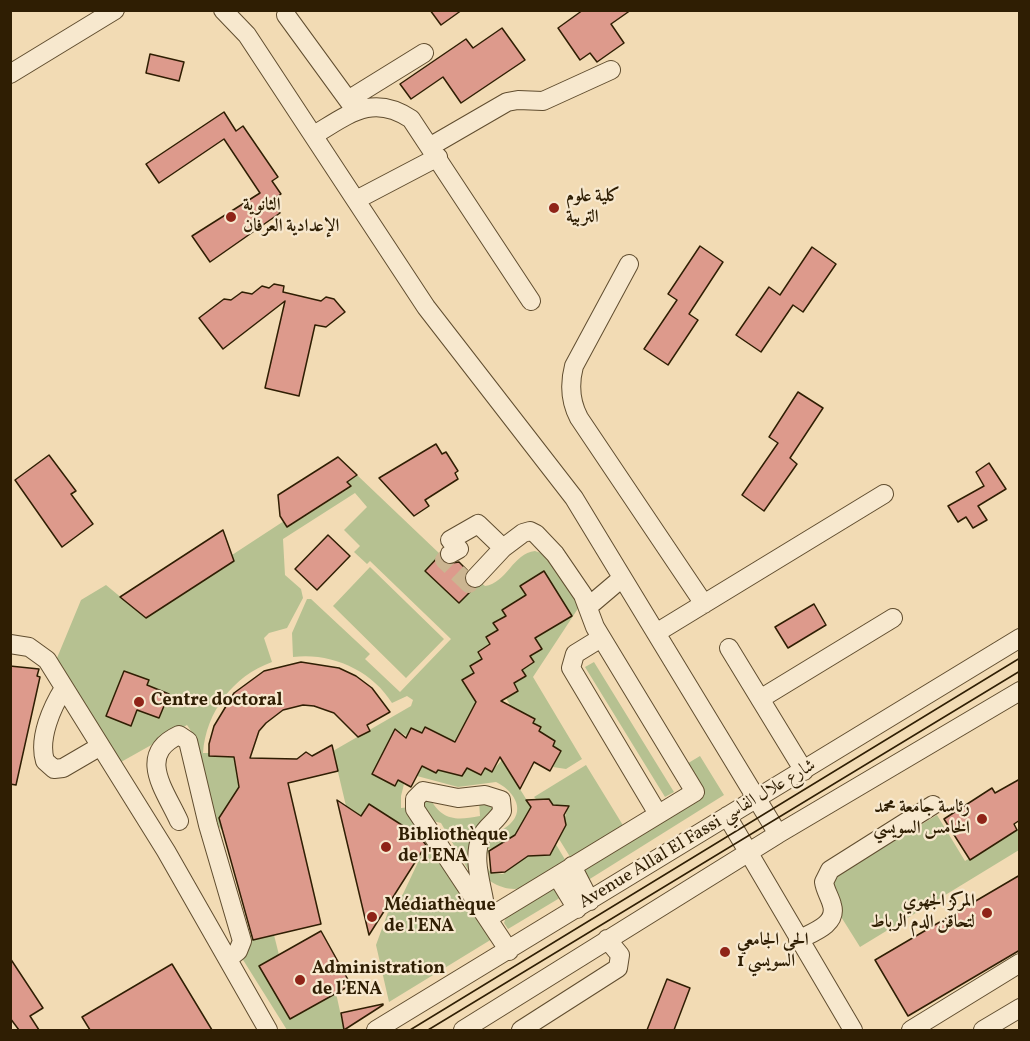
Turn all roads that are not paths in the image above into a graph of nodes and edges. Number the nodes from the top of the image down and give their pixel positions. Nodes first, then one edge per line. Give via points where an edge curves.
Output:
1 (115, 10) edge
2 (223, 10) edge
3 (286, 15) dead end
4 (424, 52) dead end
5 (610, 70) dead end
6 (10, 74) edge
7 (352, 106) junction
8 (314, 135) junction
9 (435, 152) junction
10 (356, 200) junction
11 (629, 264) dead end
12 (531, 301) dead end
13 (884, 494) dead end
14 (504, 548) junction
15 (450, 554) tunnel mouth
16 (475, 578) dead end
17 (622, 578) junction
18 (704, 604) junction
19 (589, 606) junction
20 (893, 618) dead end
21 (656, 633) junction
22 (601, 638) junction
23 (1020, 638) edge
24 (10, 644) edge
25 (729, 648) dead end
26 (64, 688) junction
27 (1020, 691) edge
28 (760, 699) junction
29 (99, 747) junction
30 (804, 771) junction
31 (758, 798) junction
32 (933, 805) dead end
33 (658, 814) junction
34 (727, 816) junction
35 (179, 821) dead end
36 (778, 834) junction
37 (747, 854) junction
38 (565, 871) junction
39 (583, 905) junction
40 (487, 916) junction
41 (607, 939) junction
42 (798, 940) junction
43 (509, 951) junction
44 (228, 959) junction
45 (1020, 963) edge
46 (1020, 1008) edge
47 (268, 1030) edge
48 (376, 1030) edge
49 (463, 1030) edge
50 (521, 1030) edge
51 (853, 1030) edge
52 (911, 1030) edge
53 (983, 1030) edge

1 - 6 street
2 - 8 street via 247,35
3 - 7 street
4 - 7 street
5 - 9 street via 543,101 507,102
7 - 8 street
7 - 9 street via 379,106 401,112 419,128
8 - 10 street
9 - 10 street
9 - 12 street
10 - 17 street via 426,307 574,498
11 - 18 street via 574,366 572,398 579,418
13 - 18 street
14 - 15 street via 478,524 450,540 459,549
14 - 16 street
14 - 19 street via 523,533 536,534
17 - 19 street
17 - 21 street
18 - 21 street
19 - 22 street
20 - 28 street
21 - 31 street
22 - 33 street via 575,654 571,668
22 - 33 street via 695,792
23 - 30 street, Avenue Allal El Fassi شارع علال الفاسي
24 - 26 street via 29,646 42,654
25 - 28 street
26 - 29 street
26 - 29 street via 50,712 45,761 54,769 63,768
27 - 36 street
28 - 30 street
29 - 44 street via 166,851
30 - 31 street, Avenue Allal El Fassi شارع علال الفاسي
31 - 34 street, Avenue Allal El Fassi شارع علال الفاسي
31 - 36 street
32 - 42 street via 830,870 824,882 832,916 825,926
33 - 38 street
34 - 37 street
34 - 39 street, Avenue Allal El Fassi شارع علال الفاسي
35 - 44 street via 156,772 155,761 161,748 179,735 188,741 242,941
36 - 37 street
37 - 41 street
37 - 42 street
38 - 39 street
38 - 40 street
39 - 43 street, Avenue Allal El Fassi شارع علال الفاسي
40 - 40 street via 415,809 415,799 423,791 458,798 485,795 501,800 502,811 486,828 477,852
40 - 43 street
41 - 49 street
41 - 50 street via 620,955 618,968
42 - 51 street
43 - 48 street, Avenue Allal El Fassi شارع علال الفاسي
44 - 47 street
45 - 52 street
46 - 53 street

